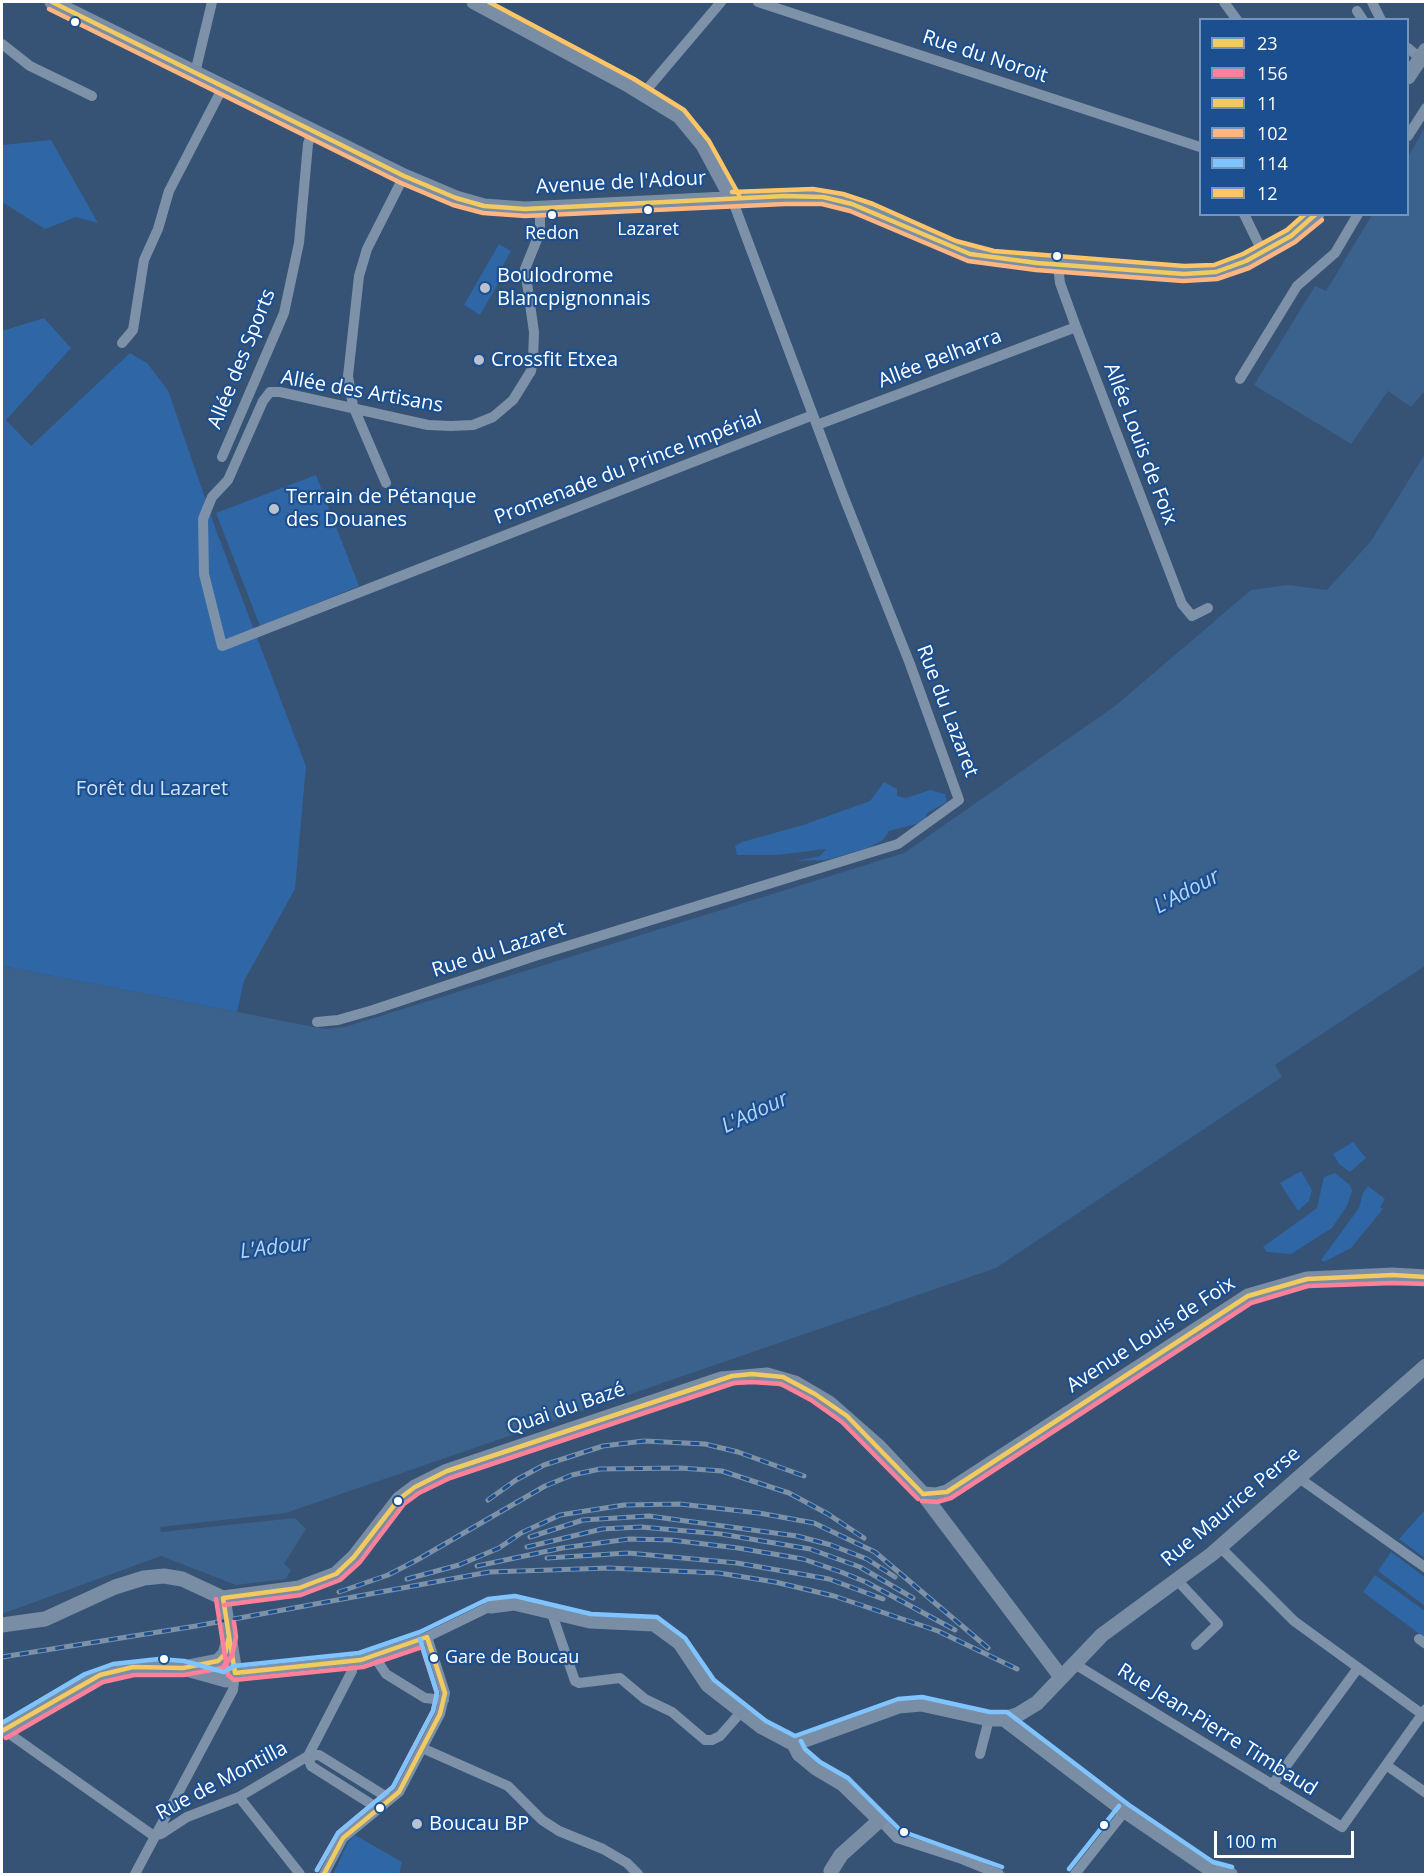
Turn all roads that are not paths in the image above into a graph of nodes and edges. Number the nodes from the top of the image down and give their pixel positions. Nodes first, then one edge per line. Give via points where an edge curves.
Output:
1 (52, 2) edge
2 (212, 2) edge
3 (721, 2) edge
4 (758, 2) edge
5 (1224, 2) edge
6 (1372, 2) edge
7 (479, 3) edge
8 (1236, 18) edge
9 (1380, 18) edge
10 (2, 44) edge
11 (1423, 54) edge
12 (195, 73) junction
13 (1409, 74) edge
14 (223, 87) junction
15 (643, 94) junction
16 (92, 96) dead end
17 (1425, 108) edge
18 (312, 131) junction
19 (1409, 133) edge
20 (1199, 147) edge
21 (404, 176) junction
22 (732, 198) junction
23 (540, 208) junction
24 (1315, 216) edge
25 (1358, 216) edge
26 (1246, 220) edge
27 (1263, 253) junction
28 (1058, 265) junction
29 (1076, 327) junction
30 (122, 344) dead end
31 (1240, 379) dead end
32 (353, 406) junction
33 (815, 420) junction
34 (222, 457) dead end
35 (386, 483) dead end
36 (1208, 608) dead end
37 (222, 646) joint
38 (317, 1022) dead end
39 (1425, 1277) edge
40 (1425, 1366) edge
41 (1299, 1478) junction
42 (923, 1494) junction
43 (1220, 1547) junction
44 (1425, 1568) edge
45 (1177, 1580) junction
46 (223, 1598) junction
47 (491, 1606) joint
48 (550, 1611) junction
49 (2, 1625) edge
50 (229, 1637) junction
51 (427, 1637) junction
52 (1196, 1645) dead end
53 (374, 1656) junction
54 (353, 1661) junction
55 (1073, 1663) junction
56 (183, 1668) junction
57 (1358, 1668) junction
58 (235, 1673) junction
59 (1061, 1677) junction
60 (444, 1700) junction
61 (742, 1711) junction
62 (1424, 1713) edge
63 (996, 1719) junction
64 (3, 1730) edge
65 (794, 1744) junction
66 (422, 1748) junction
67 (980, 1754) dead end
68 (308, 1756) junction
69 (1386, 1765) junction
70 (1272, 1785) junction
71 (1425, 1793) edge
72 (239, 1797) junction
73 (390, 1799) junction
74 (379, 1809) junction
75 (1125, 1811) junction
76 (880, 1820) junction
77 (154, 1836) junction
78 (830, 1873) edge
79 (135, 1875) edge
80 (300, 1875) edge
81 (324, 1875) edge
82 (638, 1875) edge
83 (999, 1875) edge
84 (1074, 1875) edge
85 (1230, 1875) edge

1 - 12 main road, Avenue de l'Adour
2 - 12 street
3 - 15 street
4 - 20 street, Rue du Noroit
5 - 8 street
6 - 9 street
7 - 15 main road
10 - 16 street via 30,66
11 - 13 main road
12 - 14 main road, Avenue de l'Adour
14 - 18 main road, Avenue de l'Adour
14 - 30 street via 169,190 158,230 144,260 133,330
15 - 22 main road via 679,116 691,129
17 - 19 street
18 - 21 main road, Avenue de l'Adour
18 - 34 street, Allée des Sports via 299,243 284,313
21 - 23 main road, Avenue de l'Adour via 484,206
21 - 32 street via 367,249 359,276 348,376
22 - 23 main road, Avenue de l'Adour
22 - 28 main road, Avenue de l'Adour via 812,196 841,201 970,254
22 - 33 street, Rue du Lazaret
23 - 32 street, Allée des Artisans via 540,232 525,269 534,332 533,360 531,371 513,400 493,417 473,425 451,426 428,425
24 - 27 main road, Avenue de l'Adour
25 - 31 street via 1335,253 1297,286
26 - 27 street
27 - 28 main road, Avenue de l'Adour via 1230,268 1200,274
28 - 29 street, Allée Louis de Foix via 1060,283
29 - 33 street, Allée Belharra
29 - 36 street, Allée Louis de Foix via 1182,604 1192,616
32 - 35 street
32 - 37 street, Allée des Artisans via 280,392 270,392 263,400 228,480 212,497 203,519 204,574
33 - 37 street, Promenade du Prince Impérial
33 - 38 street, Rue du Lazaret via 959,800 898,844 538,955 374,1011
39 - 42 main road, Avenue Louis de Foix via 1307,1279 1248,1296 947,1492
40 - 41 main road, Rue Maurice Perse
41 - 43 main road, Rue Maurice Perse
41 - 44 street
42 - 46 main road, Quai du Bazé via 847,1416 815,1394 783,1377 732,1376 447,1472 399,1498 354,1557 336,1574 299,1588
42 - 59 main road, Quai du Bazé
43 - 45 main road, Rue Maurice Perse
43 - 57 street via 1294,1621
45 - 52 street via 1218,1624
45 - 55 main road, Rue Maurice Perse via 1102,1635
46 - 49 main road via 182,1579 144,1578 45,1619
46 - 50 main road
47 - 48 main road via 514,1603
47 - 51 street
48 - 61 main road via 590,1621 654,1624 680,1643 708,1685
48 - 61 street via 575,1681 620,1678 645,1699 672,1712 705,1740 720,1736
50 - 56 main road via 225,1654 218,1661
50 - 58 main road
51 - 53 street
51 - 60 street via 445,1688
53 - 54 street
53 - 60 street via 386,1674 425,1698
54 - 58 street
54 - 68 street, Rue de Montilla via 352,1671
55 - 59 main road, Rue Maurice Perse
55 - 70 street, Rue Jean-Pierre Timbaud
56 - 58 main road via 226,1680
56 - 64 main road via 143,1666 100,1676
57 - 62 street
57 - 70 street
58 - 77 street via 233,1690
59 - 63 main road, Rue Maurice Perse via 1028,1709
60 - 66 street
61 - 65 main road
62 - 69 street
63 - 65 main road via 921,1704 899,1706
63 - 67 street
63 - 75 main road
64 - 77 street
65 - 76 main road via 799,1754 843,1784
66 - 73 street via 399,1792
66 - 82 street via 508,1786 542,1820 627,1863
68 - 72 street, Rue de Montilla
68 - 73 street via 319,1755
68 - 74 street via 311,1766
69 - 70 street, Rue Jean-Pierre Timbaud via 1342,1827
69 - 71 street
72 - 77 street, Rue de Montilla via 186,1817
72 - 80 street
73 - 74 street
74 - 81 street via 343,1838
75 - 84 street
75 - 85 main road via 1210,1869
76 - 78 main road via 841,1855
76 - 83 street via 897,1838
77 - 79 street

